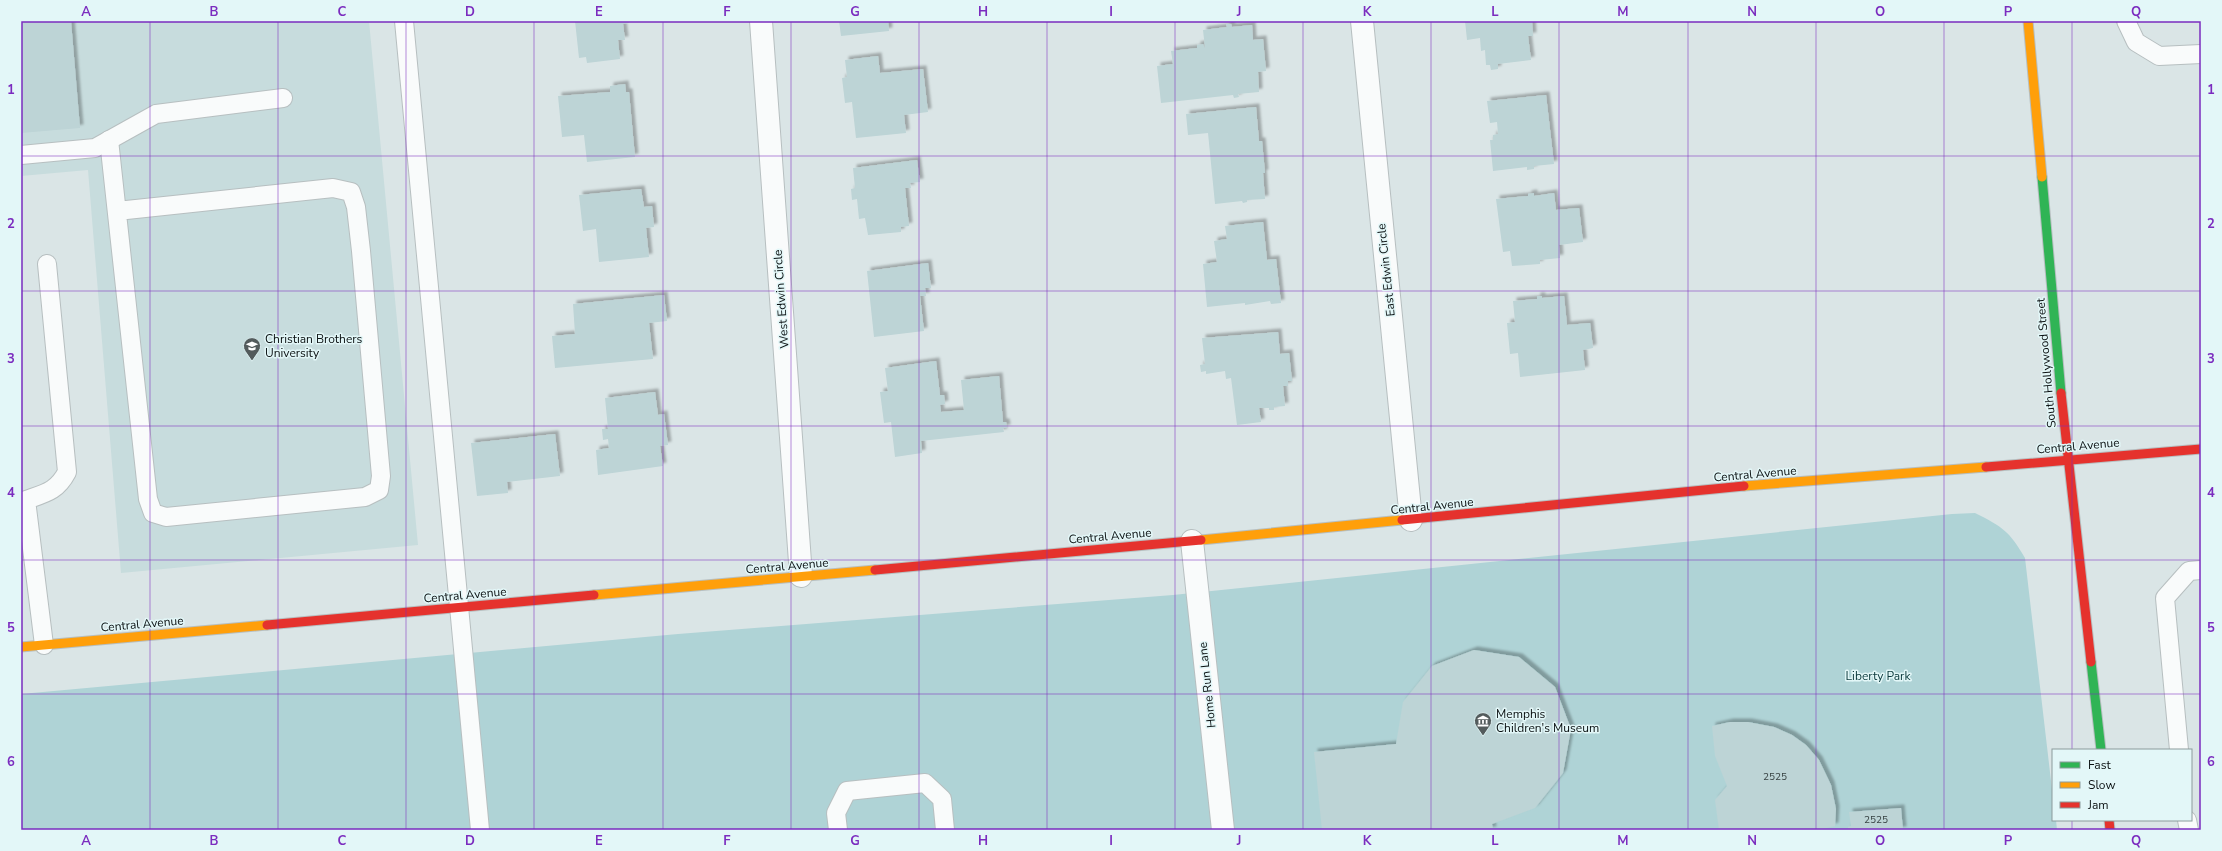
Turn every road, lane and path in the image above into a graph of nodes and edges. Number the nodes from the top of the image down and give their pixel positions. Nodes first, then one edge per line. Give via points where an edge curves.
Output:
1 (404, 21) edge
2 (761, 21) edge
3 (1362, 21) edge
4 (2028, 21) edge
5 (2126, 21) edge
6 (2201, 54) edge
7 (283, 98) dead end
8 (109, 140) junction
9 (21, 155) edge
10 (117, 211) junction
11 (47, 264) dead end
12 (2201, 449) edge
13 (2067, 459) junction
14 (23, 500) edge
15 (1411, 520) junction
16 (1192, 541) junction
17 (2201, 570) edge
18 (801, 576) junction
19 (458, 608) junction
20 (44, 645) junction
21 (21, 647) edge
22 (2101, 749) edge
23 (2179, 749) edge
24 (480, 830) edge
25 (838, 830) edge
26 (945, 830) edge
27 (1223, 830) edge

1 - 19 lane
2 - 18 street, West Edwin Circle
3 - 15 street, East Edwin Circle
4 - 13 main road, South Hollywood Street
5 - 6 lane via 2136,42 2159,56
7 - 8 lane via 156,114
8 - 9 lane via 95,148
8 - 10 lane
10 - 10 lane via 148,499 153,513 166,517 365,497 378,490 381,476 362,259 356,207 351,192 333,188
11 - 14 lane via 67,472 61,484 47,493
12 - 13 main road, Central Avenue
13 - 15 main road, Central Avenue via 1689,491
13 - 22 main road, South Hollywood Street
14 - 20 lane
15 - 16 main road, Central Avenue
16 - 18 main road, Central Avenue
16 - 27 street, Home Run Lane
17 - 23 lane via 2189,571 2165,598
18 - 19 main road, Central Avenue
19 - 20 main road, Central Avenue
19 - 24 lane
20 - 21 main road, Central Avenue
25 - 26 lane via 836,813 847,791 925,783 942,799

